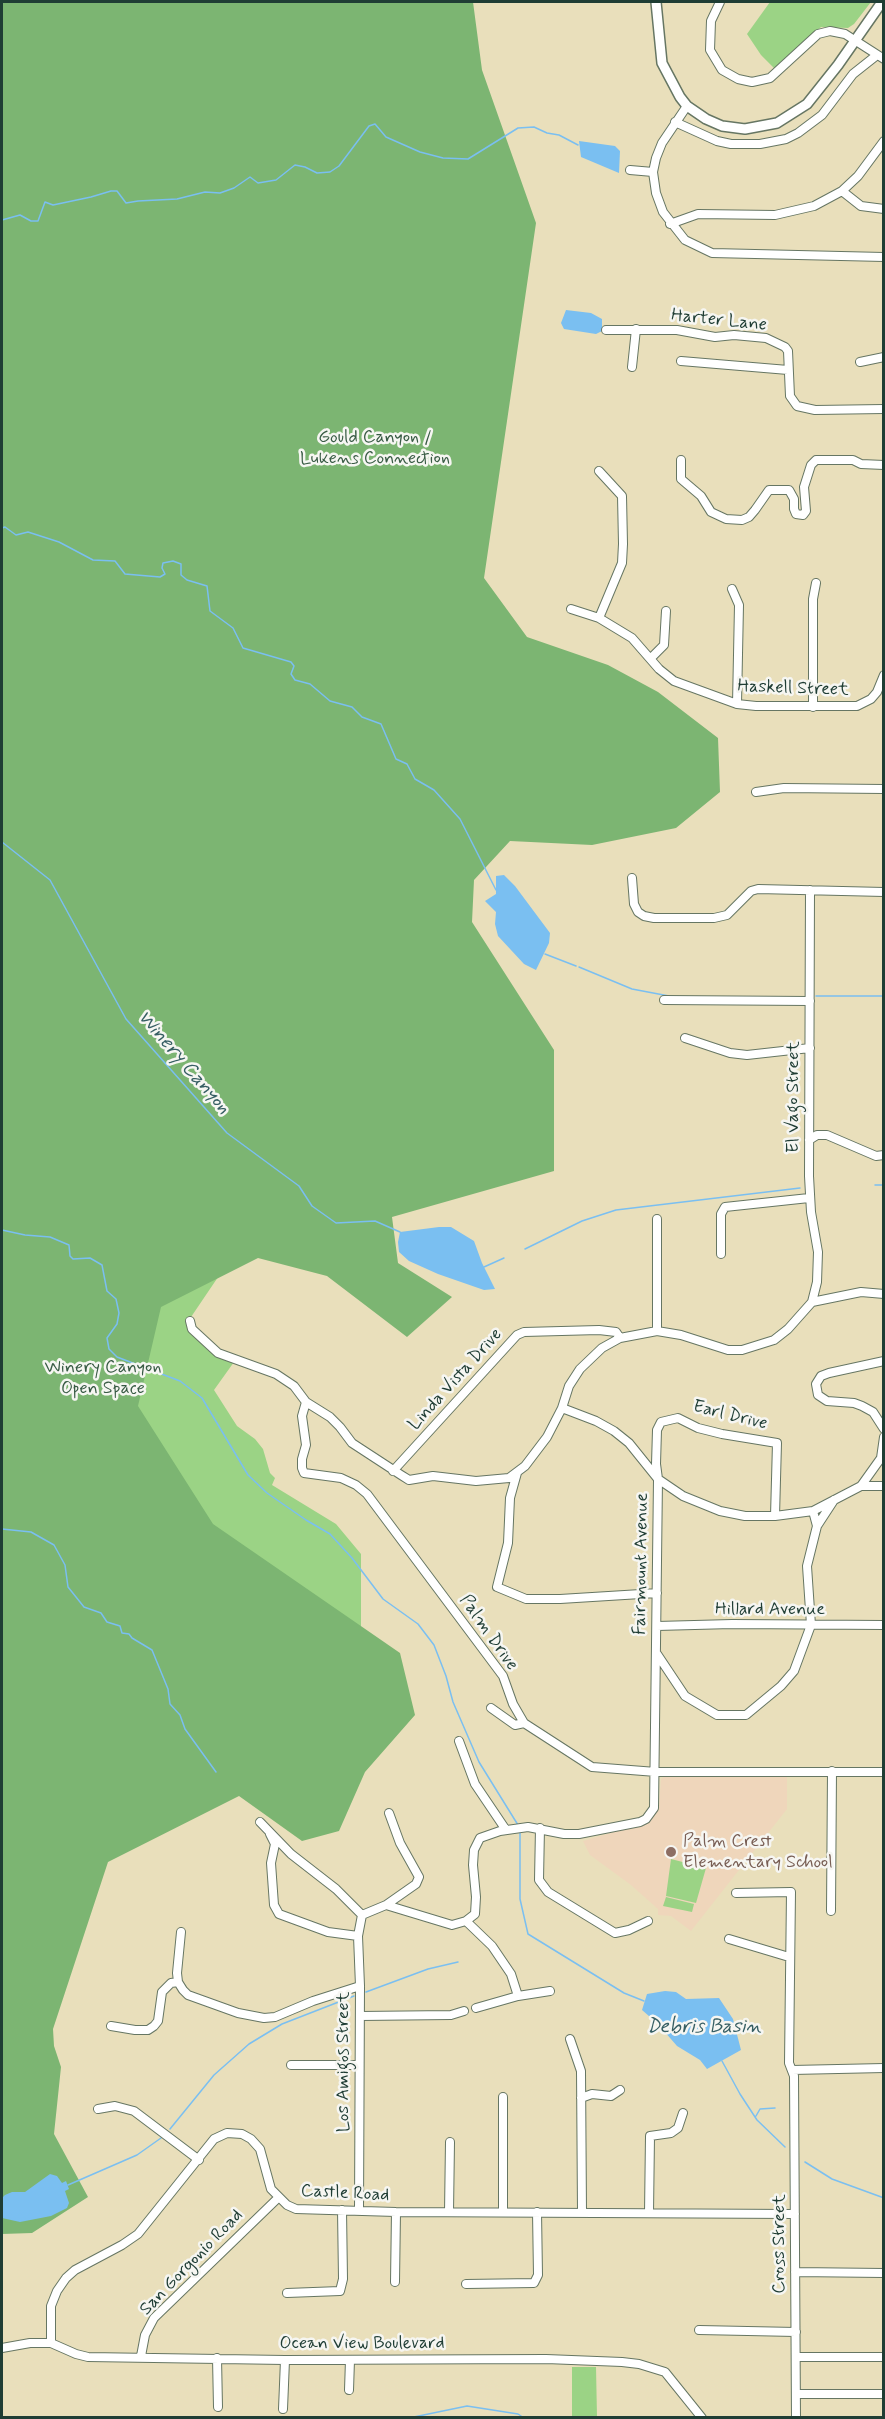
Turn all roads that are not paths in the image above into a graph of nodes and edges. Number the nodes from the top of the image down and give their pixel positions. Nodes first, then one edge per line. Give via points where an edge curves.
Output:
1 (656, 2) edge
2 (720, 2) edge
3 (882, 2) edge
4 (854, 41) junction
5 (880, 57) edge
6 (687, 106) junction
7 (675, 122) junction
8 (884, 141) edge
9 (630, 170) dead end
10 (653, 172) junction
11 (842, 191) junction
12 (884, 209) edge
13 (670, 224) junction
14 (884, 257) edge
15 (636, 329) junction
16 (606, 330) dead end
17 (884, 357) edge
18 (681, 362) dead end
19 (860, 362) dead end
20 (632, 366) dead end
21 (789, 370) junction
22 (884, 409) edge
23 (681, 460) dead end
24 (884, 465) edge
25 (599, 471) dead end
26 (816, 582) dead end
27 (732, 589) dead end
28 (571, 609) dead end
29 (666, 611) dead end
30 (599, 618) junction
31 (651, 658) junction
32 (884, 675) edge
33 (737, 704) junction
34 (813, 707) junction
35 (884, 789) edge
36 (756, 792) dead end
37 (632, 878) dead end
38 (810, 890) junction
39 (884, 892) edge
40 (664, 1000) dead end
41 (810, 1001) junction
42 (685, 1038) dead end
43 (810, 1048) junction
44 (809, 1140) junction
45 (884, 1155) edge
46 (809, 1198) junction
47 (657, 1220) dead end
48 (721, 1254) dead end
49 (884, 1294) edge
50 (812, 1302) junction
51 (190, 1321) dead end
52 (657, 1331) junction
53 (620, 1338) junction
54 (884, 1361) edge
55 (306, 1402) junction
56 (562, 1408) junction
57 (884, 1429) edge
58 (884, 1437) edge
59 (393, 1471) junction
60 (517, 1473) junction
61 (658, 1479) junction
62 (861, 1486) junction
63 (884, 1486) edge
64 (836, 1497) junction
65 (813, 1511) junction
66 (775, 1516) junction
67 (817, 1526) junction
68 (657, 1593) junction
69 (811, 1625) junction
70 (884, 1625) edge
71 (657, 1626) junction
72 (656, 1652) junction
73 (491, 1708) dead end
74 (524, 1724) junction
75 (459, 1742) dead end
76 (832, 1771) junction
77 (656, 1772) junction
78 (884, 1772) edge
79 (389, 1813) dead end
80 (260, 1822) dead end
81 (540, 1828) junction
82 (509, 1829) junction
83 (270, 1834) junction
84 (736, 1893) dead end
85 (386, 1905) junction
86 (831, 1911) dead end
87 (362, 1915) junction
88 (648, 1921) dead end
89 (466, 1922) junction
90 (181, 1932) dead end
91 (358, 1936) junction
92 (729, 1939) dead end
93 (789, 1957) junction
94 (178, 1982) junction
95 (360, 1986) junction
96 (550, 1990) dead end
97 (518, 1996) junction
98 (476, 2008) dead end
99 (464, 2011) dead end
100 (360, 2016) junction
101 (111, 2026) dead end
102 (570, 2039) dead end
103 (291, 2065) dead end
104 (359, 2065) junction
105 (884, 2068) edge
106 (792, 2070) junction
107 (620, 2090) dead end
108 (503, 2097) dead end
109 (581, 2098) junction
110 (98, 2109) dead end
111 (683, 2113) dead end
112 (450, 2142) dead end
113 (199, 2160) junction
114 (278, 2198) junction
115 (342, 2210) junction
116 (359, 2210) junction
117 (503, 2211) junction
118 (396, 2212) junction
119 (449, 2212) junction
120 (537, 2212) junction
121 (582, 2212) junction
122 (649, 2212) junction
123 (795, 2214) junction
124 (795, 2272) junction
125 (884, 2273) edge
126 (395, 2282) dead end
127 (466, 2284) dead end
128 (287, 2293) dead end
129 (699, 2330) dead end
130 (796, 2332) junction
131 (51, 2343) junction
132 (2, 2348) edge
133 (141, 2356) junction
134 (796, 2357) junction
135 (884, 2357) edge
136 (217, 2358) junction
137 (285, 2360) junction
138 (350, 2360) junction
139 (349, 2390) dead end
140 (796, 2394) junction
141 (884, 2394) edge
142 (218, 2407) dead end
143 (283, 2409) dead end
144 (702, 2418) edge
145 (796, 2418) edge

1 - 6 main road via 662,63
2 - 4 street via 711,21 710,50 722,70 738,80 770,78 822,32 841,32
3 - 4 main road
4 - 5 street
4 - 6 main road via 815,96 777,123 750,129 728,127
5 - 7 street via 853,74 822,115 786,139 731,144
6 - 7 street
7 - 10 street
8 - 11 street
9 - 10 street
10 - 13 street via 656,193
11 - 12 street via 861,206
11 - 13 street via 796,211 775,215 698,214
13 - 14 street via 685,240 712,253
15 - 16 street, Harter Lane
15 - 20 street
15 - 21 street, Harter Lane via 766,338 785,347
17 - 19 street
18 - 21 street
21 - 22 street, Harter Lane via 790,396 797,406 815,410
23 - 24 street via 681,478 701,496 711,512 726,519 742,520 753,513 769,490 789,490 796,514 803,515 804,487 816,460
25 - 30 street via 622,496 623,544 622,563
26 - 34 street
27 - 33 street via 739,605
28 - 30 street, Haskell Street
29 - 31 street via 664,645
30 - 31 street, Haskell Street via 632,638
31 - 33 street, Haskell Street via 674,681
32 - 34 street, Haskell Street via 877,692 865,703 848,708
33 - 34 street, Haskell Street
35 - 36 street via 784,788
37 - 38 street via 632,896 638,912 654,918 714,918 731,913 754,889
38 - 39 street
38 - 41 street, El Vago Street
40 - 41 street
41 - 43 street, El Vago Street
42 - 43 street via 747,1055
43 - 44 street, El Vago Street
44 - 45 street via 827,1135 876,1156
44 - 46 street, El Vago Street
46 - 48 street via 725,1207 721,1214
46 - 50 street, El Vago Street via 818,1252
47 - 52 street
49 - 50 street via 861,1292
50 - 52 street via 774,1340 742,1350 728,1350
51 - 55 street via 192,1329 218,1353 276,1374 294,1386
52 - 53 street
53 - 56 street via 602,1348 580,1369
53 - 59 street, Linda Vista Drive via 616,1332 599,1330 517,1335
54 - 57 street via 821,1376 816,1384 818,1395 827,1401 862,1406 873,1412
55 - 59 street via 330,1417 352,1443
55 - 74 street, Palm Drive via 302,1416 304,1473 341,1478 367,1494 503,1676
56 - 60 street via 547,1437
56 - 61 street, Fairmount Avenue via 614,1431
58 - 62 street via 880,1458
59 - 60 street via 409,1480 433,1476 476,1481 509,1478
60 - 68 street via 510,1498 508,1543 497,1587 526,1599
61 - 66 street via 698,1504 720,1511
61 - 66 street, Earl Drive via 657,1430 661,1422 670,1418 722,1434 777,1443
61 - 68 street, Fairmount Avenue
62 - 63 street
62 - 64 street
64 - 65 street
64 - 67 street
65 - 66 street
65 - 67 street
67 - 69 street via 807,1566
68 - 71 street, Fairmount Avenue
69 - 70 street, Hillard Avenue
69 - 71 street, Hillard Avenue
69 - 72 street via 794,1671 746,1715 717,1715 686,1696
71 - 72 street, Fairmount Avenue
72 - 77 street, Fairmount Avenue
73 - 74 street via 515,1725
74 - 77 street via 592,1767
75 - 82 street via 473,1779
76 - 77 street
76 - 78 street
76 - 86 street
77 - 81 street, Fairmount Avenue via 654,1808 640,1822 574,1834
79 - 85 street via 419,1877 416,1884
80 - 83 street
81 - 82 street, Fairmount Avenue
81 - 88 street via 539,1880 548,1892 615,1933
82 - 89 street, Fairmount Avenue via 480,1838 474,1850 476,1906 475,1914
83 - 87 street via 336,1888
83 - 91 street via 274,1844 274,1905 279,1914 328,1932
84 - 93 street, Cross Street via 791,1892
85 - 87 street
85 - 89 street via 452,1925
87 - 91 street, Los Amigos Street
89 - 97 street via 492,1946 511,1974
90 - 94 street
91 - 95 street, Los Amigos Street
92 - 93 street
93 - 106 street, Cross Street
94 - 95 street via 189,1995 264,2018
94 - 101 street via 162,1992 159,2014 148,2030
95 - 100 street, Los Amigos Street
96 - 97 street
97 - 98 street
99 - 100 street
100 - 104 street, Los Amigos Street
102 - 109 street via 581,2071
103 - 104 street
104 - 116 street, Los Amigos Street
105 - 106 street
106 - 123 street, Cross Street
107 - 109 street via 611,2096 592,2094
108 - 117 street
109 - 121 street
110 - 113 street via 115,2106 134,2111
111 - 122 street via 678,2128 671,2133 650,2136
112 - 119 street
113 - 114 street, Castle Road via 214,2139 227,2133 242,2134 260,2149 271,2189
113 - 131 street, Castle Road via 138,2234 66,2278 51,2306
114 - 115 street, Castle Road via 296,2209
114 - 133 street, San Gorgonio Road via 154,2318 145,2335
115 - 116 street, Castle Road
115 - 128 street via 340,2291
116 - 118 street, Castle Road
117 - 119 street, Castle Road
117 - 120 street, Castle Road
118 - 119 street, Castle Road
118 - 126 street
120 - 121 street, Castle Road
120 - 127 street via 534,2283
121 - 122 street, Castle Road
122 - 123 street, Castle Road
123 - 124 street, Cross Street
124 - 125 street
124 - 130 street, Cross Street
129 - 130 street
130 - 134 street, Cross Street
131 - 132 street, Ocean View Boulevard
131 - 133 street, Ocean View Boulevard via 88,2357
133 - 136 street, Ocean View Boulevard
134 - 135 street
134 - 140 street, Cross Street
136 - 137 street, Ocean View Boulevard
136 - 142 street
137 - 138 street, Ocean View Boulevard
137 - 143 street
138 - 139 street
138 - 144 street, Ocean View Boulevard via 639,2364 665,2372
140 - 141 street
140 - 145 street, Cross Street

